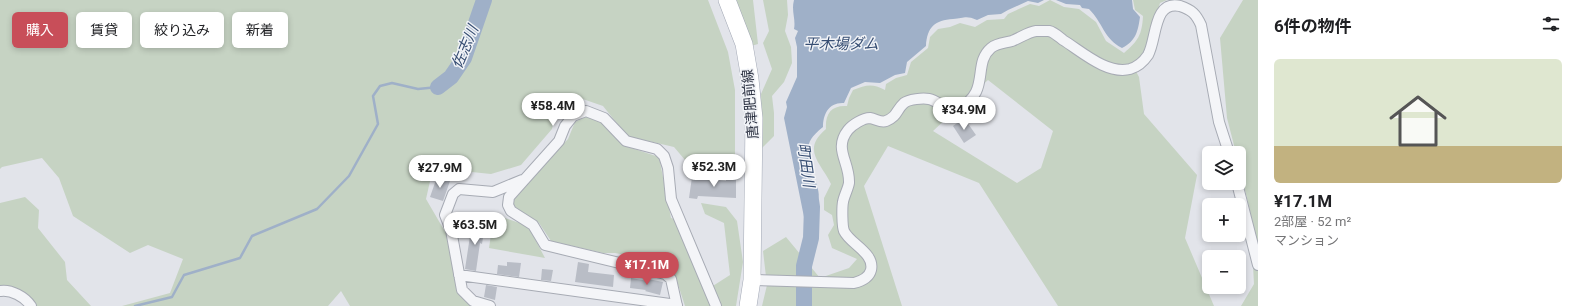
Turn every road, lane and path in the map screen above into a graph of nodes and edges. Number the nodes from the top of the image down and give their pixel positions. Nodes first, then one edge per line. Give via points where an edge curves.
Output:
1 (727, 0) edge
2 (1173, 2) edge
3 (1227, 146) edge
4 (524, 179) junction
5 (1239, 190) edge
6 (1258, 265) edge
7 (459, 275) junction
8 (759, 280) junction
9 (0, 290) edge
10 (677, 305) edge
11 (31, 306) edge
12 (490, 306) edge
13 (716, 306) edge
14 (748, 306) edge

1 - 8 main road, 唐津肥前線 via 744,44 750,79 754,118
2 - 3 street via 1190,10 1201,25 1219,122
2 - 8 street via 1160,13 1148,54 1130,69 1118,70 1101,64 1050,31 1034,31 990,49 984,58 976,93 969,103 955,110 948,110 930,99 912,100 904,103 894,117 883,122 869,118 849,129 842,141 841,149 849,183 842,204 844,230 866,254 872,267 869,275 854,283
4 - 7 street via 493,192 467,189 453,194 445,215 451,230
4 - 10 street via 509,197 508,205 511,211 533,225 545,245 665,274 671,279
4 - 13 street via 559,141 565,126 573,116 586,111 604,118 626,141 657,149 664,156 668,168 671,199
5 - 6 street
7 - 10 street
7 - 12 street via 462,290 473,301
8 - 14 main road, 唐津肥前線
9 - 11 street via 18,295

